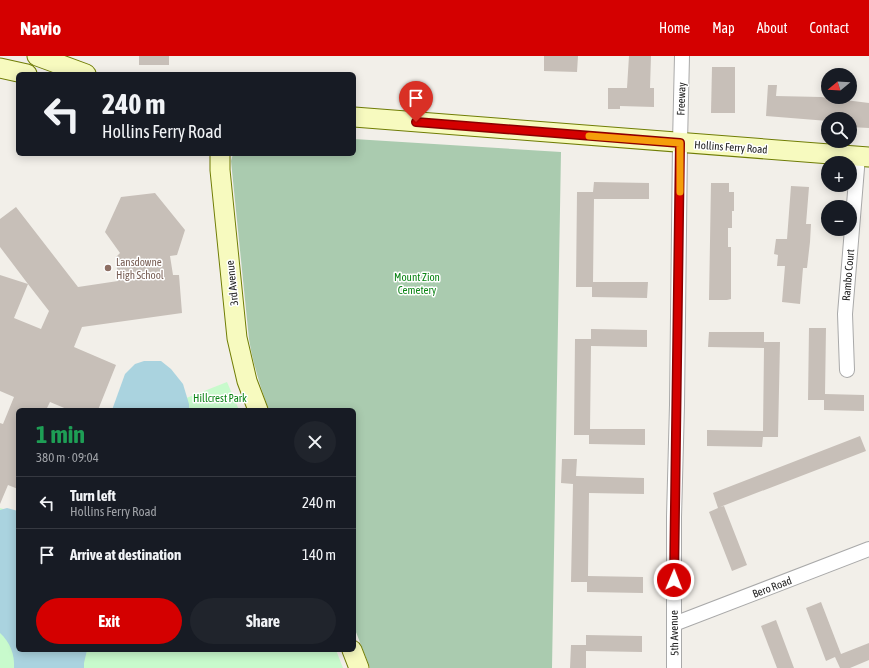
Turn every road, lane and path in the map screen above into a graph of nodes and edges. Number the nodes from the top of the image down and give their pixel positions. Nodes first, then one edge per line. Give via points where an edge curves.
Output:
1 (38, 56) edge
2 (682, 56) edge
3 (0, 68) edge
4 (18, 72) edge
5 (81, 72) edge
6 (356, 117) edge
7 (680, 143) junction
8 (220, 156) edge
9 (863, 156) edge
10 (847, 370) dead end
11 (257, 408) edge
12 (869, 550) edge
13 (674, 624) junction
14 (353, 652) edge
15 (359, 668) edge
16 (674, 668) edge

1 - 5 street
2 - 7 street, Freeway
3 - 4 street
6 - 7 street, Hollins Ferry Road
7 - 9 street, Hollins Ferry Road
7 - 13 street, 5th Avenue
8 - 11 street, 3rd Avenue via 237,338 247,381
9 - 10 street, Rambo Court via 845,314
12 - 13 street, Bero Road
13 - 16 street, 5th Avenue
14 - 15 street

